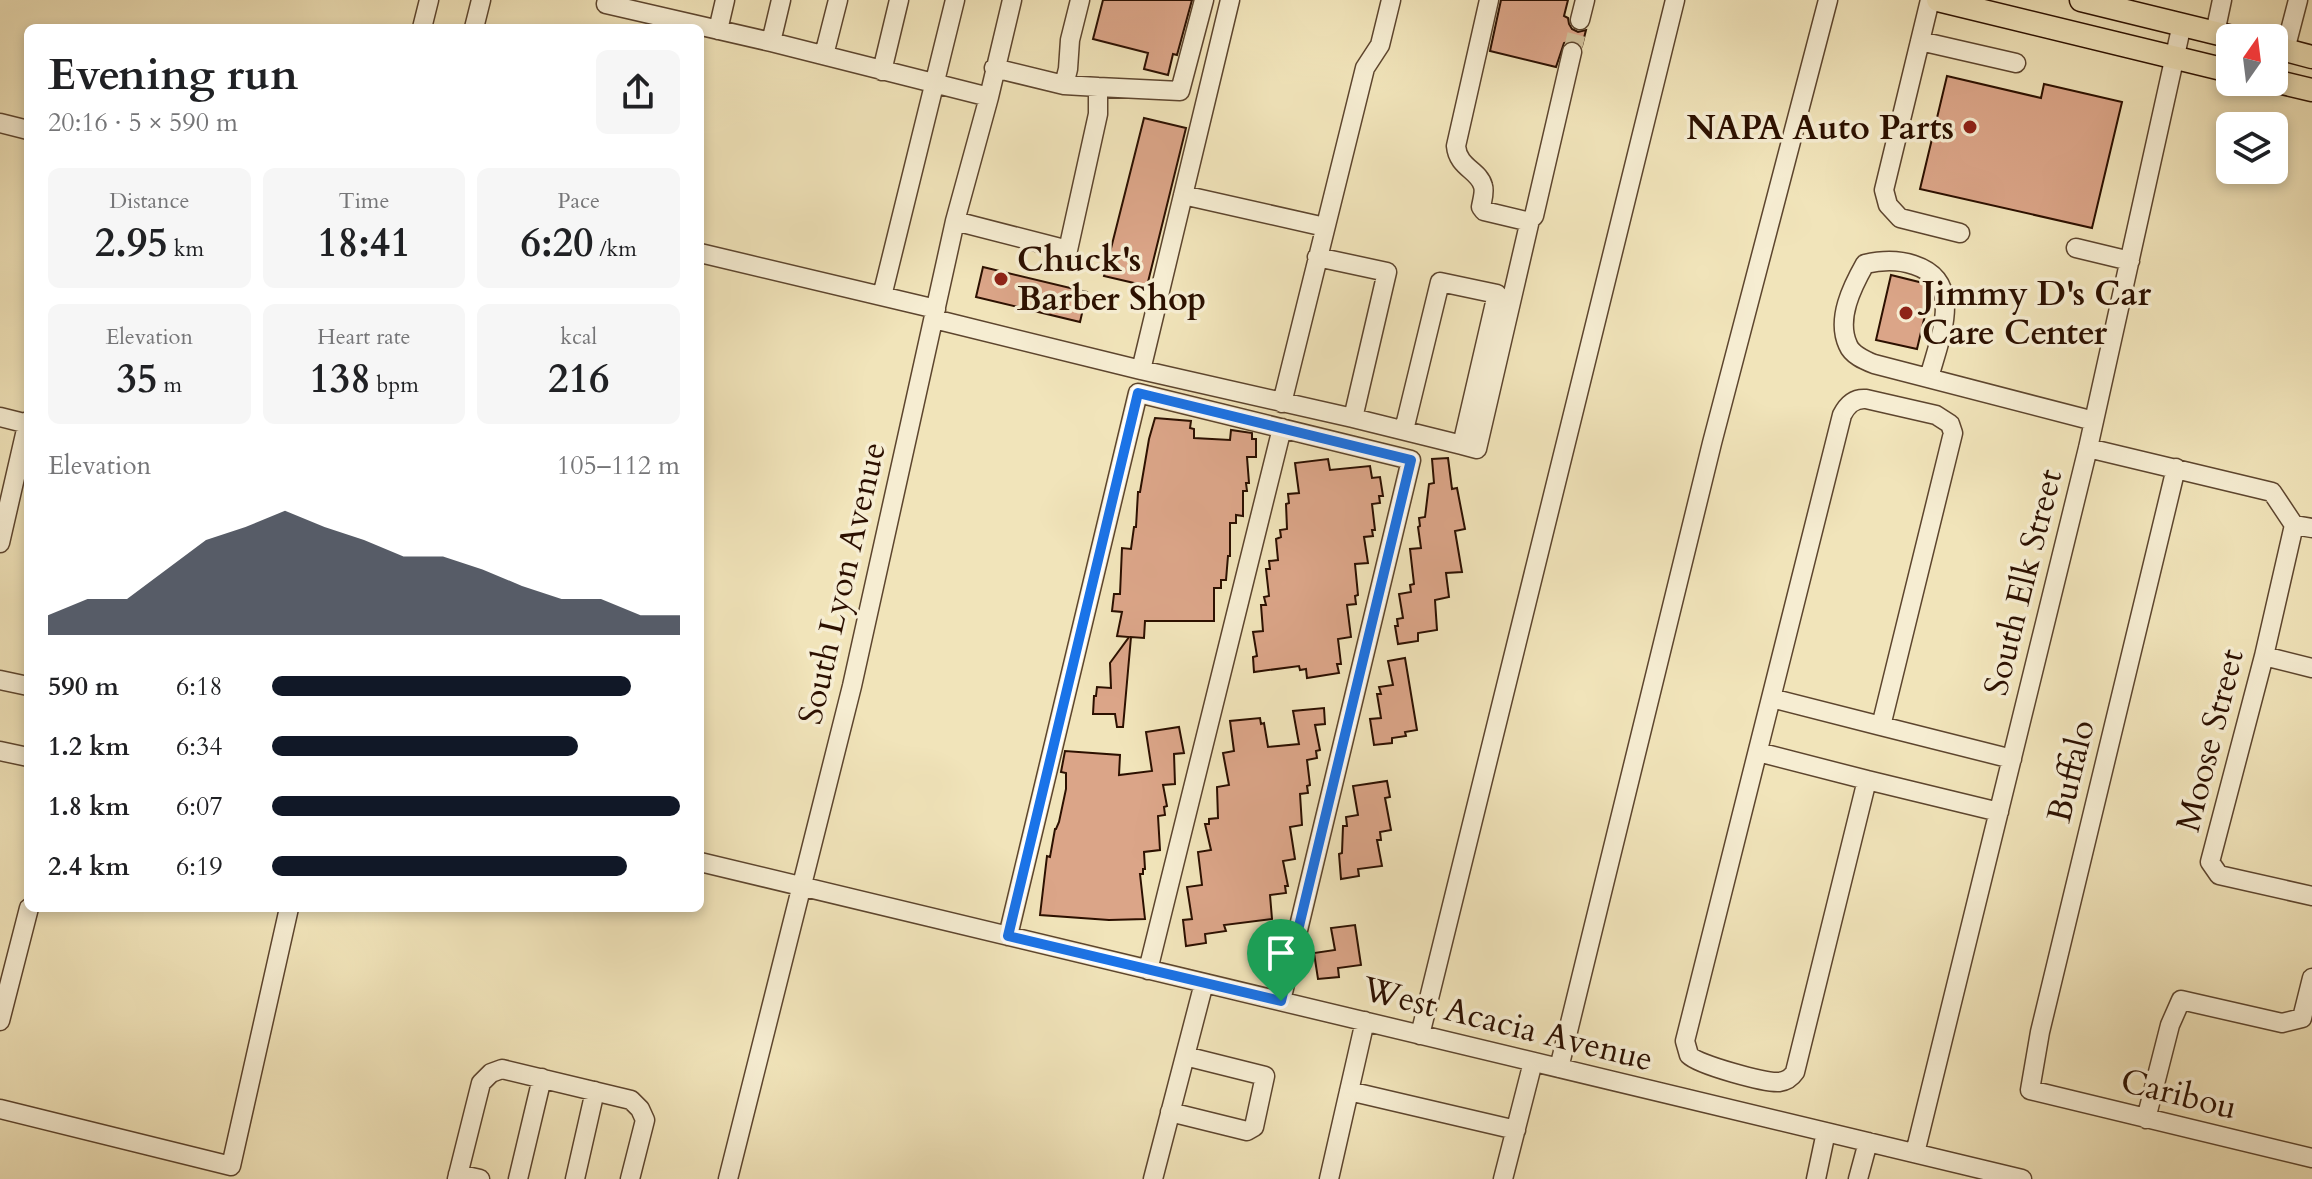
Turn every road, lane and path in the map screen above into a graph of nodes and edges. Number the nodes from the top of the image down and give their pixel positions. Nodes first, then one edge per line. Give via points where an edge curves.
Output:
1 (429, 0) edge
2 (481, 0) edge
3 (607, 0) edge
4 (725, 0) edge
5 (781, 0) edge
6 (838, 0) edge
7 (899, 0) edge
8 (955, 0) edge
9 (1012, 0) edge
10 (1080, 0) edge
11 (1204, 0) edge
12 (1230, 0) edge
13 (1391, 0) edge
14 (1489, 0) edge
15 (1585, 0) edge
16 (1675, 0) edge
17 (1828, 0) edge
18 (1930, 0) edge
19 (1938, 0) edge
20 (2081, 0) edge
21 (2222, 0) edge
22 (2298, 0) edge
23 (2124, 5) edge
24 (665, 9) edge
25 (1580, 20) tunnel mouth
26 (423, 24) edge
27 (475, 24) edge
28 (703, 24) edge
29 (704, 24) edge
30 (2182, 24) junction
31 (2224, 24) edge
32 (2288, 27) edge
33 (718, 30) junction
34 (2216, 33) edge
35 (1920, 41) junction
36 (771, 42) junction
37 (2288, 51) edge
38 (1572, 52) tunnel mouth
39 (824, 55) junction
40 (2312, 57) edge
41 (2174, 58) junction
42 (2016, 63) dead end
43 (994, 68) junction
44 (2216, 68) edge
45 (882, 71) junction
46 (935, 84) junction
47 (2288, 84) edge
48 (1064, 85) junction
49 (1098, 87) junction
50 (2312, 90) edge
51 (989, 97) junction
52 (0, 123) edge
53 (24, 129) edge
54 (1183, 195) junction
55 (1530, 220) junction
56 (955, 221) junction
57 (1325, 227) junction
58 (1960, 233) dead end
59 (2076, 248) dead end
60 (704, 254) edge
61 (1317, 257) junction
62 (2130, 261) junction
63 (882, 296) junction
64 (935, 314) junction
65 (1141, 370) junction
66 (1929, 378) junction
67 (1282, 403) junction
68 (0, 417) edge
69 (1353, 418) junction
70 (2094, 421) junction
71 (24, 422) edge
72 (1282, 428) junction
73 (1404, 430) junction
74 (24, 440) edge
75 (1462, 445) junction
76 (2088, 448) junction
77 (2176, 468) junction
78 (2303, 526) edge
79 (0, 543) edge
80 (2264, 656) junction
81 (2312, 668) edge
82 (0, 680) edge
83 (24, 685) edge
84 (1771, 698) junction
85 (1881, 726) junction
86 (0, 751) edge
87 (1758, 752) junction
88 (24, 756) edge
89 (2012, 759) junction
90 (1867, 780) junction
91 (1999, 812) junction
92 (704, 863) edge
93 (802, 886) junction
94 (2312, 896) edge
95 (28, 912) edge
96 (288, 912) edge
97 (1008, 936) junction
98 (1148, 970) junction
99 (2312, 978) edge
100 (1204, 983) junction
101 (1281, 1001) junction
102 (0, 1021) edge
103 (1365, 1021) junction
104 (1420, 1035) junction
105 (1185, 1056) junction
106 (1533, 1062) junction
107 (1559, 1068) junction
108 (542, 1078) junction
109 (2030, 1090) joint
110 (595, 1091) junction
111 (1349, 1091) junction
112 (0, 1109) edge
113 (1170, 1112) junction
114 (2146, 1119) junction
115 (1516, 1130) junction
116 (1826, 1132) junction
117 (1868, 1142) junction
118 (1915, 1153) junction
119 (2312, 1158) edge
120 (458, 1176) edge
121 (480, 1179) edge
122 (518, 1179) edge
123 (575, 1179) edge
124 (630, 1179) edge
125 (728, 1179) edge
126 (1153, 1179) edge
127 (1329, 1179) edge
128 (1503, 1179) edge
129 (1816, 1179) edge
130 (1858, 1179) edge
131 (2022, 1179) edge

1 - 26 street
2 - 27 street
3 - 24 street via 606,4
4 - 33 street
5 - 36 street
6 - 39 street
7 - 45 street
8 - 46 street
9 - 43 street, South Lyon Avenue
10 - 48 street
11 - 49 street via 1180,91
12 - 54 street
13 - 57 street via 1380,45 1365,68
14 - 55 street via 1457,154 1483,184 1484,211
15 - 25 street
16 - 104 street
17 - 107 street via 1712,443
18 - 35 street
19 - 41 main road
20 - 23 main road
21 - 31 street
22 - 32 street
23 - 30 main road
24 - 28 street
29 - 33 street
30 - 34 main road
30 - 41 street, South Elk Street
33 - 36 street
35 - 42 street
35 - 58 street via 1884,190 1900,218
36 - 39 street
37 - 40 main road
38 - 55 street
39 - 45 street
41 - 44 main road
41 - 62 street, South Elk Street
43 - 48 street
43 - 51 street, South Lyon Avenue
45 - 46 street
46 - 51 street
46 - 63 street
47 - 50 main road
48 - 49 street
49 - 56 street via 1098,114 1068,250
51 - 56 street, South Lyon Avenue
52 - 53 street
54 - 57 street
54 - 65 street
55 - 75 street via 1477,449
56 - 64 street, South Lyon Avenue
57 - 61 street
59 - 62 street
60 - 63 street
61 - 67 street
61 - 69 street via 1387,272
62 - 70 street, South Elk Street
63 - 64 street
64 - 65 street
64 - 93 street, South Lyon Avenue
65 - 67 street
66 - 66 street via 1874,364 1848,348 1848,297 1865,264 1908,263 1926,269 1942,285 1944,322
66 - 70 street
67 - 69 street
68 - 71 street
69 - 73 street
70 - 76 street, South Elk Street
72 - 97 street via 1138,393
72 - 98 street
72 - 101 street via 1411,460
73 - 75 street
73 - 75 street via 1440,282 1497,294
74 - 79 street
76 - 77 street
76 - 89 street, South Elk Street
77 - 78 street via 2272,492
77 - 109 street, Buffalo
78 - 80 street, Moose Street
80 - 81 street
80 - 94 street, Moose Street via 2210,862 2219,875
82 - 83 street
84 - 85 street
84 - 85 street via 1845,410 1860,398 1936,415 1950,424 1953,438
84 - 87 street
85 - 89 street
86 - 88 street
87 - 90 street
87 - 90 street via 1685,1041 1692,1059 1717,1068 1773,1082 1786,1081 1795,1072
89 - 91 street, South Elk Street
90 - 91 street
91 - 118 street, South Elk Street
92 - 93 street, West Acacia Avenue
93 - 97 street, West Acacia Avenue
93 - 125 street, South Lyon Avenue
95 - 102 street
96 - 112 street via 231,1166
97 - 98 street, West Acacia Avenue
98 - 100 street, West Acacia Avenue
99 - 114 street via 2302,1018 2282,1023 2181,1000
100 - 101 street, West Acacia Avenue
100 - 105 street
101 - 103 street, West Acacia Avenue
103 - 104 street, West Acacia Avenue
103 - 111 street
104 - 106 street, West Acacia Avenue
105 - 113 street
105 - 113 street via 1265,1076 1254,1127 1247,1131
106 - 107 street, West Acacia Avenue
106 - 115 street
107 - 116 street, West Acacia Avenue
108 - 110 street
108 - 120 street via 502,1069 481,1083
108 - 122 street
109 - 114 street, Caribou
110 - 123 street
110 - 124 street via 631,1100 645,1120
111 - 115 street
111 - 127 street
113 - 126 street
114 - 119 street, Caribou
115 - 128 street
116 - 117 street, West Acacia Avenue
116 - 129 street
117 - 118 street, West Acacia Avenue
117 - 130 street
118 - 131 street, West Acacia Avenue
120 - 121 street

